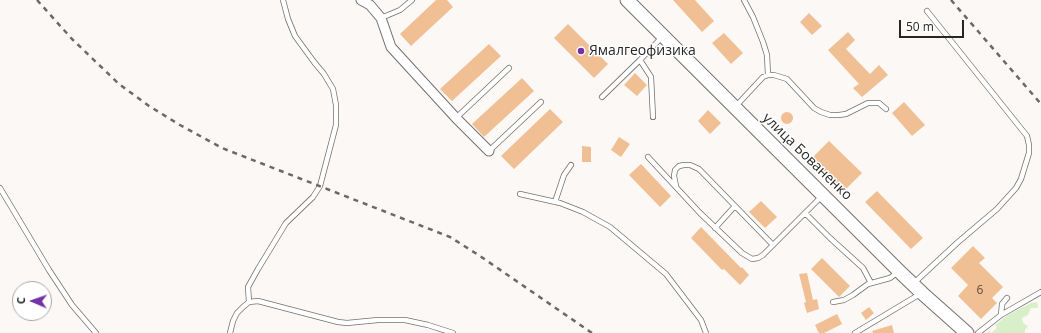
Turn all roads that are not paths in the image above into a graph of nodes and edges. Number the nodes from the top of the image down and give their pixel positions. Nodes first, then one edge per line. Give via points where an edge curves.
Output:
1 (283, 0) edge
2 (361, 0) edge
3 (412, 0) edge
4 (627, 0) edge
5 (744, 0) edge
6 (927, 11) dead end
7 (381, 18) junction
8 (662, 36) junction
9 (640, 60) junction
10 (509, 68) dead end
11 (768, 75) junction
12 (602, 97) dead end
13 (542, 102) dead end
14 (734, 108) junction
15 (886, 109) dead end
16 (653, 116) dead end
17 (456, 118) junction
18 (489, 151) joint
19 (648, 157) dead end
20 (572, 164) dead end
21 (0, 188) edge
22 (677, 188) junction
23 (520, 194) dead end
24 (824, 195) junction
25 (555, 202) junction
26 (735, 206) junction
27 (805, 213) junction
28 (716, 228) junction
29 (773, 245) junction
30 (899, 271) junction
31 (871, 283) junction
32 (917, 289) junction
33 (1041, 292) edge
34 (1007, 298) dead end
35 (249, 302) junction
36 (833, 302) dead end
37 (1001, 315) junction
38 (96, 333) edge
39 (230, 333) edge
40 (453, 333) edge
41 (706, 333) edge
42 (855, 333) edge
43 (967, 333) edge
44 (978, 333) edge

1 - 35 lane via 295,36 333,89 336,125 320,186 313,197 286,223 258,268 248,287
2 - 7 street via 370,5
3 - 7 lane via 400,10
4 - 8 street, улица Бованенко
5 - 11 lane via 763,42 767,55
6 - 32 lane via 1027,136 1029,153 1016,188 997,209 957,243
7 - 17 street via 391,47
8 - 9 lane
8 - 14 street, улица Бованенко
9 - 12 lane
9 - 16 lane via 651,77
10 - 17 lane
11 - 14 lane
11 - 15 lane via 787,79 814,108 830,115 846,114 868,103 879,103
13 - 18 lane
14 - 24 street, улица Бованенко
17 - 18 street
19 - 22 lane
20 - 25 lane via 564,174
21 - 38 lane via 48,270 72,305
22 - 26 lane via 674,181 675,170 679,166 690,165 699,169
22 - 28 lane
23 - 25 lane
24 - 27 lane
24 - 30 street, улица Бованенко
25 - 41 lane via 583,212 610,227 666,274 701,320
26 - 28 lane
26 - 29 lane
27 - 29 lane
27 - 31 lane via 863,268
28 - 29 lane via 752,259 763,255
30 - 31 lane via 890,278
30 - 32 street, улица Бованенко
31 - 36 lane via 844,300
32 - 42 lane
32 - 43 street, улица Бованенко
33 - 37 lane
34 - 37 lane via 1002,304
35 - 39 lane via 232,321
35 - 40 lane via 266,302 338,322 405,320
37 - 44 lane

